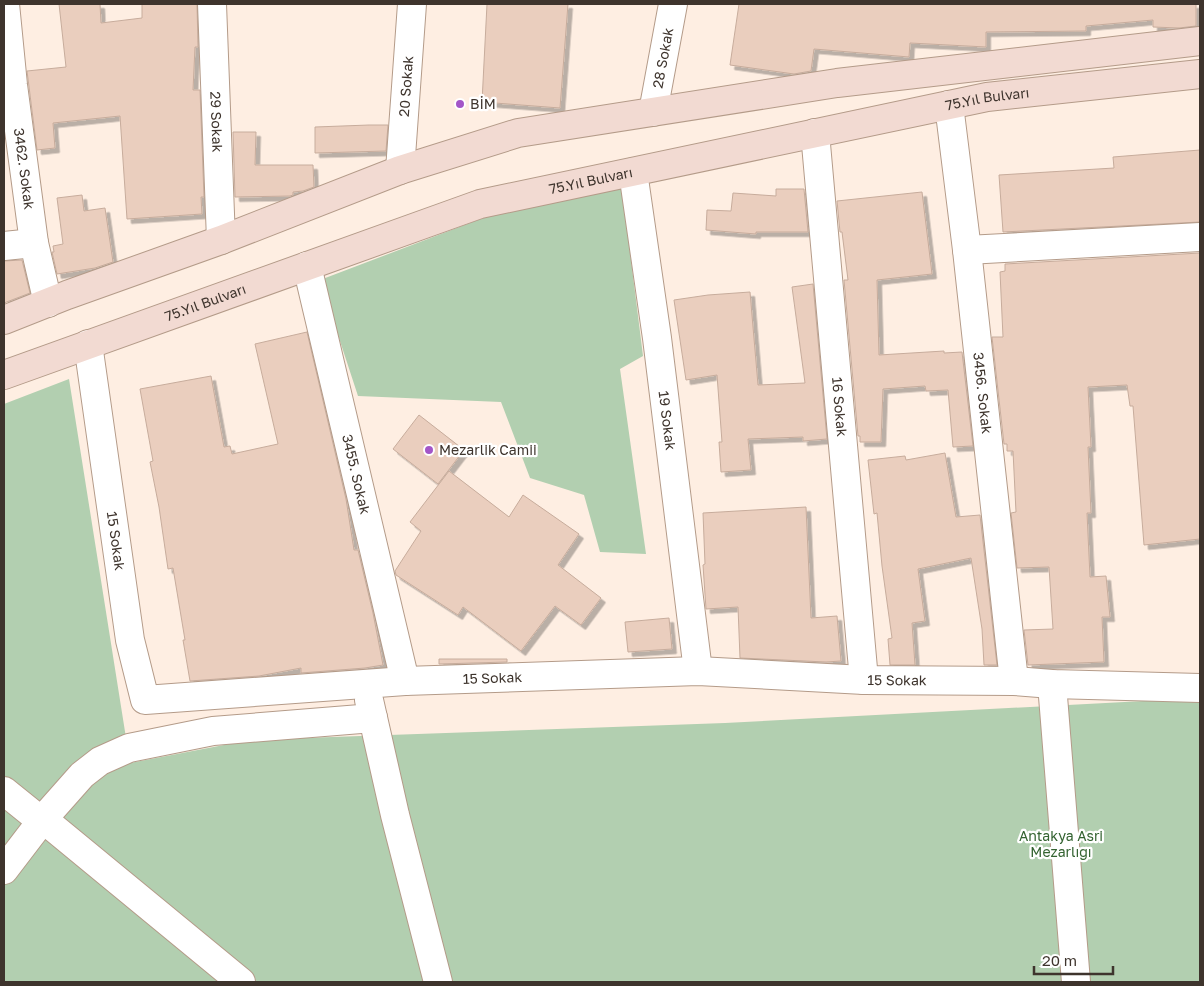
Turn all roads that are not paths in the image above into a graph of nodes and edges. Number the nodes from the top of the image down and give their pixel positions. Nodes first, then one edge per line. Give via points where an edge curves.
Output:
1 (5, 4) edge
2 (212, 4) edge
3 (412, 4) edge
4 (673, 4) edge
5 (1200, 40) edge
6 (1200, 74) edge
7 (8, 86) edge
8 (949, 105) junction
9 (653, 112) junction
10 (815, 133) junction
11 (400, 170) junction
12 (633, 172) junction
13 (1200, 237) edge
14 (221, 240) junction
15 (34, 243) junction
16 (4, 246) edge
17 (967, 250) junction
18 (307, 266) junction
19 (48, 303) junction
20 (4, 320) edge
21 (88, 344) junction
22 (4, 375) edge
23 (698, 671) junction
24 (864, 680) junction
25 (405, 681) junction
26 (1014, 681) junction
27 (366, 684) junction
28 (1052, 684) junction
29 (1200, 688) edge
30 (373, 718) junction
31 (4, 790) edge
32 (43, 819) junction
33 (4, 870) edge
34 (231, 979) edge
35 (438, 982) edge
36 (1076, 982) edge

1 - 7 street, 3462. Sokak
2 - 14 street, 29 Sokak
3 - 11 street, 20 Sokak
4 - 9 street, 28 Sokak
5 - 9 main road via 837,83
6 - 8 main road, 75.Yıl Bulvarı via 987,96
7 - 15 street, 3462. Sokak
8 - 10 main road, 75.Yıl Bulvarı
8 - 17 street, 3456. Sokak
9 - 11 main road via 518,133
10 - 12 main road, 75.Yıl Bulvarı
10 - 24 street, 16 Sokak
11 - 14 main road
12 - 18 main road, 75.Yıl Bulvarı via 480,204
12 - 23 street, 19 Sokak
13 - 17 street
14 - 19 main road
15 - 16 street
15 - 19 street, 3462. Sokak
17 - 26 street, 3456. Sokak
18 - 21 main road, 75.Yıl Bulvarı
18 - 25 street, 3455. Sokak
19 - 20 main road
21 - 22 main road, 75.Yıl Bulvarı
21 - 27 street, 15 Sokak via 130,640 145,700
23 - 24 street, 15 Sokak
23 - 25 street, 15 Sokak
24 - 26 street, 15 Sokak
25 - 27 street, 15 Sokak
26 - 28 street, 15 Sokak
27 - 30 street
28 - 29 street, 15 Sokak
28 - 36 street
30 - 32 street via 213,731 129,748 100,761
30 - 35 street
31 - 32 street via 40,820
32 - 33 street
32 - 34 street

